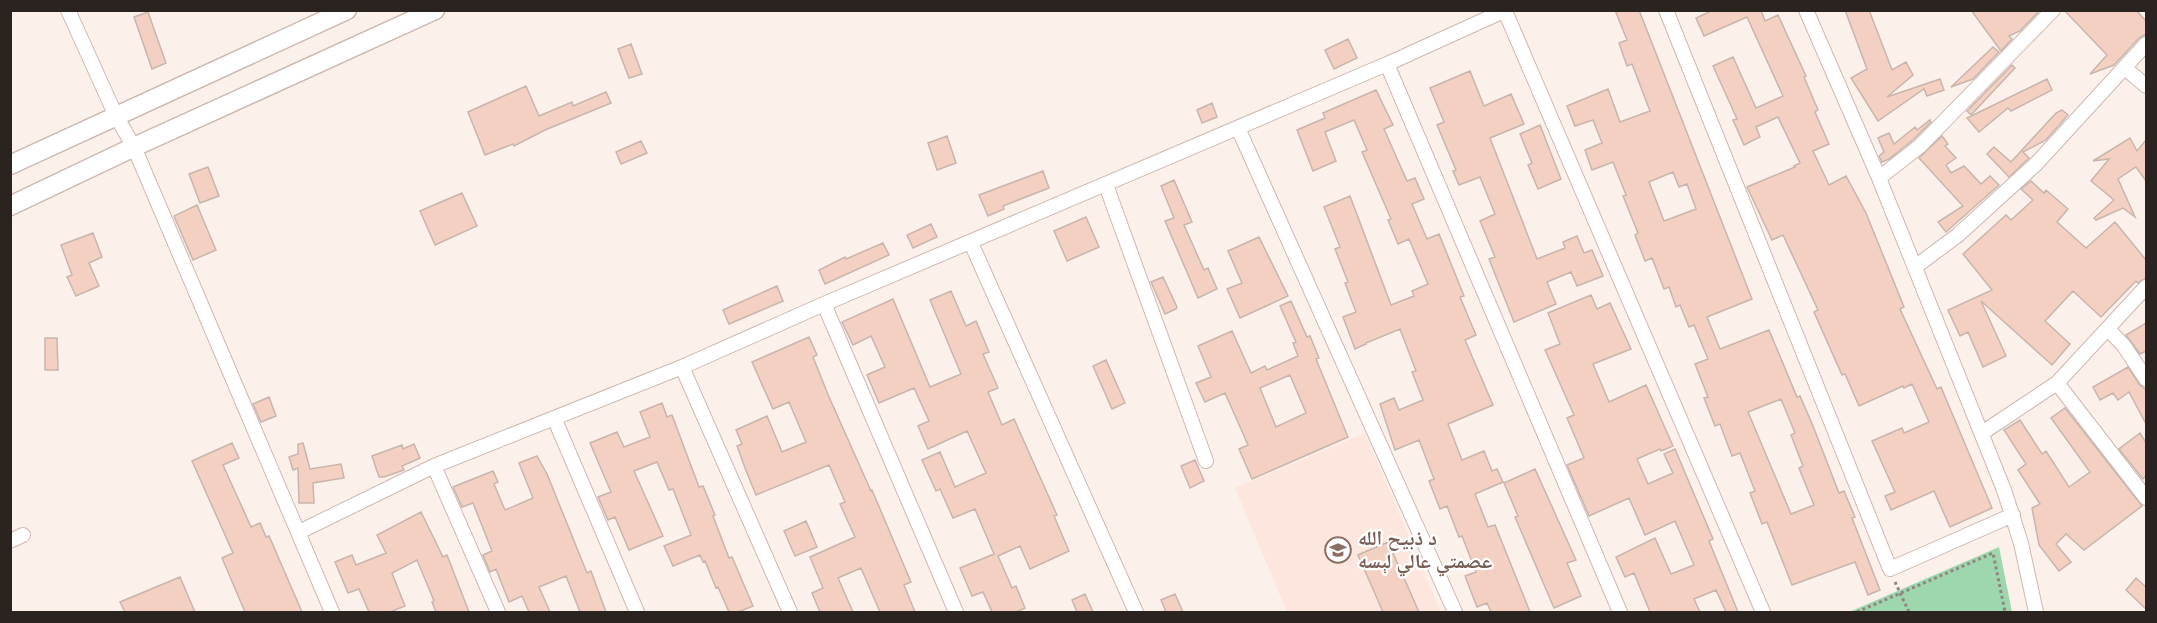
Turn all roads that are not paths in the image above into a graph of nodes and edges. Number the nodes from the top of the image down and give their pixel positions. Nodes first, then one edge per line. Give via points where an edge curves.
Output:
1 (68, 10) edge
2 (347, 10) edge
3 (435, 10) edge
4 (1666, 10) edge
5 (1806, 10) edge
6 (2053, 10) edge
7 (1505, 11) edge
8 (2146, 44) edge
9 (1387, 64) junction
10 (2125, 68) junction
11 (2146, 86) edge
12 (116, 116) junction
13 (1238, 128) junction
14 (134, 147) junction
15 (10, 165) edge
16 (1879, 178) junction
17 (1106, 185) junction
18 (10, 206) edge
19 (971, 243) junction
20 (1915, 267) junction
21 (2144, 297) edge
22 (824, 304) junction
23 (2108, 329) junction
24 (682, 367) junction
25 (2146, 379) edge
26 (2057, 383) junction
27 (555, 420) junction
28 (1982, 433) junction
29 (1206, 461) dead end
30 (434, 466) junction
31 (2146, 498) edge
32 (2013, 515) junction
33 (299, 532) junction
34 (332, 612) edge
35 (498, 612) edge
36 (637, 612) edge
37 (790, 612) edge
38 (956, 612) edge
39 (1136, 612) edge
40 (1455, 612) edge
41 (1620, 612) edge
42 (1763, 612) edge
43 (2037, 612) edge

1 - 12 street
2 - 12 main road
3 - 14 main road
4 - 32 street via 1890,569
5 - 16 street
6 - 16 street via 1920,146
7 - 9 street
7 - 42 street
8 - 10 street
9 - 13 street
9 - 41 street
10 - 11 street
10 - 20 street via 2036,164 1958,235
12 - 14 street
12 - 15 main road
13 - 17 street
13 - 40 street
14 - 18 main road
14 - 33 street
16 - 20 street
17 - 19 street
17 - 29 street
19 - 22 street
19 - 39 street
20 - 28 street
21 - 23 street
22 - 24 street
22 - 38 street
23 - 25 street
23 - 26 street
24 - 27 street
24 - 37 street
26 - 28 street
26 - 31 street
27 - 30 street
27 - 36 street
28 - 32 street
30 - 33 street
30 - 35 street
32 - 43 street
33 - 34 street

